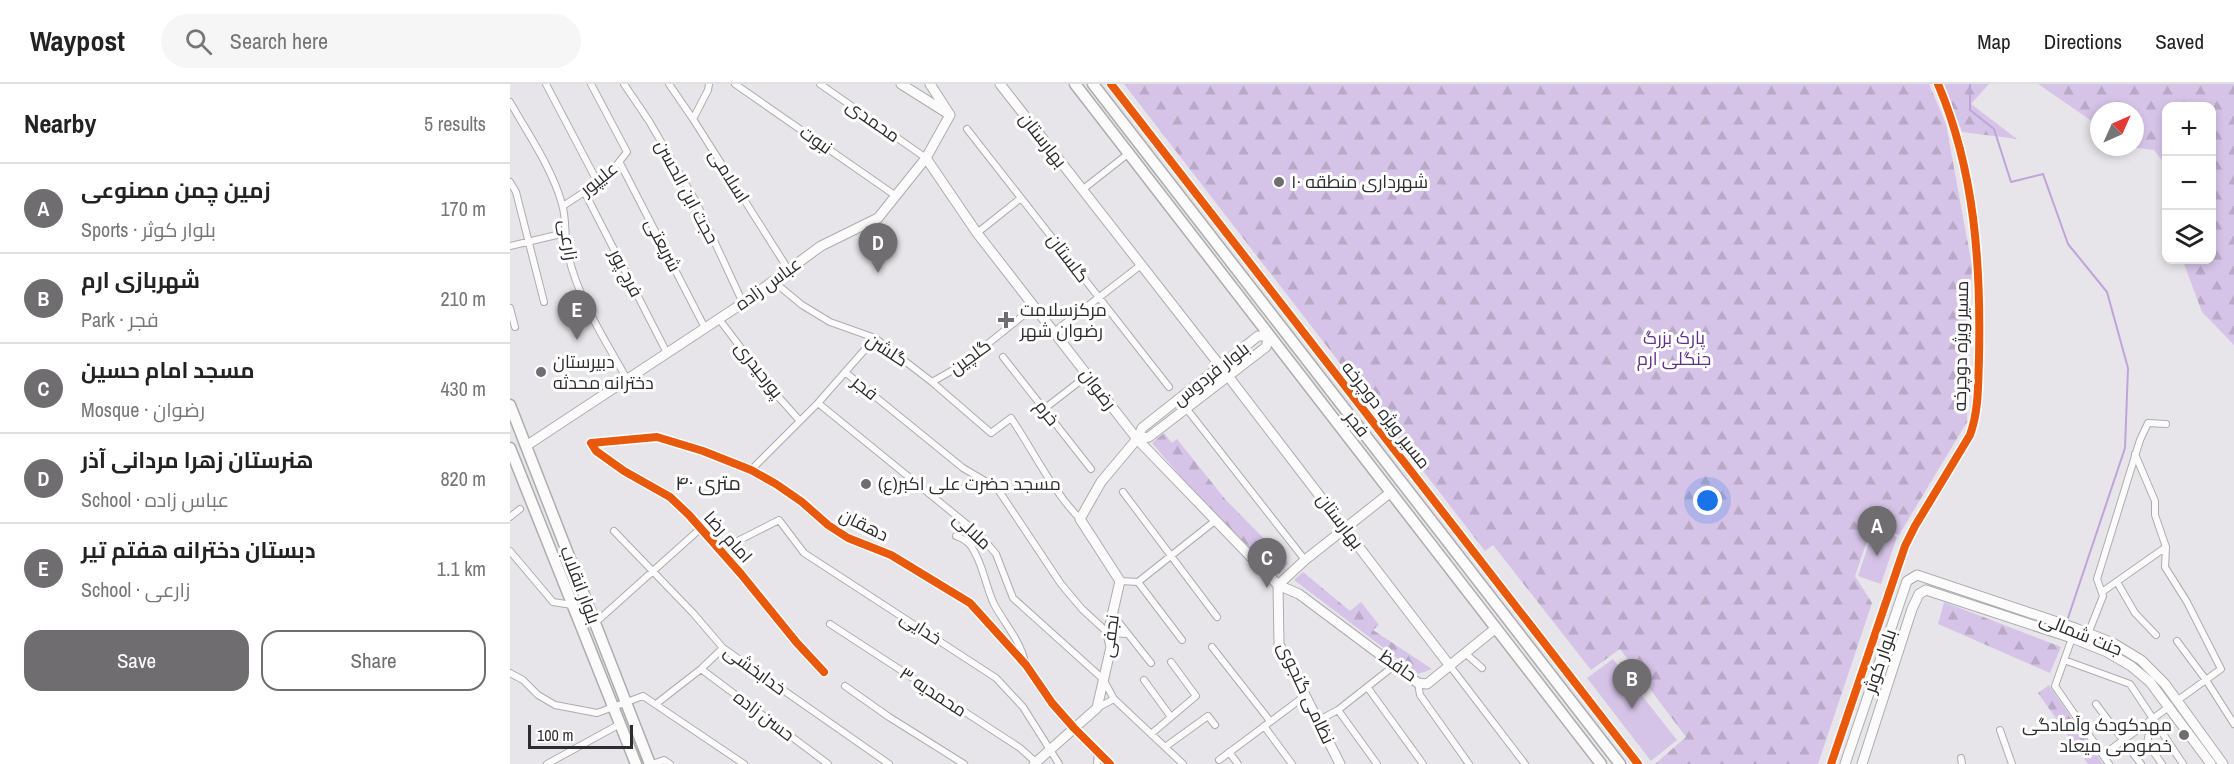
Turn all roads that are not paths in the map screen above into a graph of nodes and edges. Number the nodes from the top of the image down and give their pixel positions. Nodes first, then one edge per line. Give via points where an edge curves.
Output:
1 (546, 84) edge
2 (591, 84) edge
3 (624, 84) edge
4 (669, 84) edge
5 (709, 84) edge
6 (735, 84) edge
7 (820, 84) edge
8 (901, 84) edge
9 (930, 84) edge
10 (1000, 84) edge
11 (1076, 84) edge
12 (1093, 84) edge
13 (510, 102) edge
14 (950, 115) junction
15 (693, 119) junction
16 (967, 129) dead end
17 (1140, 144) junction
18 (1129, 153) junction
19 (926, 158) junction
20 (620, 163) junction
21 (510, 182) edge
22 (598, 183) junction
23 (1082, 190) junction
24 (585, 193) junction
25 (896, 196) junction
26 (1021, 198) junction
27 (563, 206) junction
28 (565, 233) junction
29 (977, 233) junction
30 (528, 242) junction
31 (510, 246) edge
32 (1141, 265) junction
33 (788, 269) junction
34 (773, 281) junction
35 (1098, 298) junction
36 (544, 302) dead end
37 (743, 303) junction
38 (1035, 306) junction
39 (510, 308) edge
40 (719, 319) junction
41 (515, 327) dead end
42 (1281, 327) junction
43 (705, 328) junction
44 (1054, 332) junction
45 (1269, 336) junction
46 (875, 338) junction
47 (667, 353) junction
48 (1003, 357) dead end
49 (1220, 366) junction
50 (845, 372) junction
51 (1088, 375) junction
52 (1228, 376) junction
53 (627, 379) junction
54 (932, 382) junction
55 (1169, 387) dead end
56 (1179, 399) junction
57 (818, 403) junction
58 (510, 405) edge
59 (1186, 408) junction
60 (1044, 409) junction
61 (800, 421) junction
62 (2166, 424) dead end
63 (1137, 439) junction
64 (591, 443) joint
65 (526, 446) junction
66 (511, 452) edge
67 (2135, 454) junction
68 (1091, 469) dead end
69 (751, 470) junction
70 (1123, 492) dead end
71 (1391, 492) junction
72 (520, 509) dead end
73 (510, 517) edge
74 (1080, 519) junction
75 (1216, 520) junction
76 (701, 528) junction
77 (1346, 528) junction
78 (614, 531) dead end
79 (956, 536) dead end
80 (2166, 547) junction
81 (720, 550) junction
82 (510, 551) edge
83 (1172, 557) junction
84 (1305, 560) junction
85 (653, 573) junction
86 (1928, 579) junction
87 (1120, 581) junction
88 (1138, 582) junction
89 (2117, 582) junction
90 (1278, 585) junction
91 (1926, 590) junction
92 (2102, 592) junction
93 (1299, 594) joint
94 (572, 605) junction
95 (1113, 615) junction
96 (1217, 617) dead end
97 (1508, 618) junction
98 (595, 623) junction
99 (830, 624) dead end
100 (1496, 628) junction
101 (1108, 633) junction
102 (1128, 634) junction
103 (2088, 634) junction
104 (2156, 635) dead end
105 (2072, 638) junction
106 (1182, 640) dead end
107 (2177, 641) dead end
108 (1212, 647) dead end
109 (723, 648) junction
110 (1466, 653) junction
111 (2064, 660) junction
112 (1171, 662) dead end
113 (1151, 663) dead end
114 (1395, 664) junction
115 (1026, 665) junction
116 (1450, 666) junction
117 (1482, 668) dead end
118 (701, 669) junction
119 (825, 672) dead end
120 (510, 673) edge
121 (1103, 679) junction
122 (1144, 680) dead end
123 (2206, 680) junction
124 (1418, 683) junction
125 (845, 686) dead end
126 (1368, 687) junction
127 (1306, 695) junction
128 (1114, 699) junction
129 (625, 702) junction
130 (2174, 703) junction
131 (656, 704) junction
132 (2096, 704) dead end
133 (613, 706) junction
134 (1097, 708) junction
135 (1338, 710) junction
136 (1171, 717) junction
137 (1319, 720) junction
138 (2152, 720) junction
139 (1270, 721) junction
140 (620, 724) junction
141 (2234, 724) edge
142 (1215, 725) dead end
143 (1264, 726) junction
144 (1074, 728) junction
145 (2191, 728) junction
146 (2000, 730) dead end
147 (1151, 734) junction
148 (2124, 740) junction
149 (1165, 747) junction
150 (1049, 750) junction
151 (1098, 752) junction
152 (1229, 752) junction
153 (2103, 755) junction
154 (1219, 760) dead end
155 (1036, 763) edge
156 (547, 764) edge
157 (636, 764) edge
158 (651, 764) edge
159 (670, 764) edge
160 (744, 764) edge
161 (828, 764) edge
162 (889, 764) edge
163 (964, 764) edge
164 (1059, 764) edge
165 (1097, 764) edge
166 (1110, 764) edge
167 (1182, 764) edge
168 (1238, 764) edge
169 (1292, 764) edge
170 (1340, 764) edge
171 (1377, 764) edge
172 (1423, 764) edge
173 (1469, 764) edge
174 (1525, 764) edge
175 (1601, 764) edge
176 (1620, 764) edge
177 (1845, 764) edge
178 (1862, 764) edge
179 (2012, 764) edge
180 (2109, 764) edge
181 (2141, 764) edge
182 (2162, 764) edge
183 (2183, 764) edge
184 (2211, 764) edge
185 (2223, 764) edge

1 - 22 street
2 - 20 street, علیپور via 627,152
3 - 37 street, حجت ابن الحسن via 696,202
4 - 15 street, اسلامی
5 - 15 street
6 - 25 street, نبوت
7 - 19 street, محمدی
8 - 14 main road
9 - 14 main road
10 - 23 main road, بهارستان
11 - 18 main road, فجر
12 - 17 main road, فجر
13 - 27 street, زارعی
14 - 19 main road, عباس زاده
15 - 33 street, اسلامی
16 - 26 street, گلستان
17 - 18 main road
17 - 42 main road, فجر
18 - 23 street
18 - 45 main road, فجر
19 - 25 main road, عباس زاده
19 - 29 main road, رضوان
20 - 22 street, علیپور
20 - 43 street, شریعتی
21 - 30 street
22 - 24 street, علیپور
23 - 32 main road, بهارستان
24 - 27 street, علیپور
24 - 47 street, فرج پور
25 - 33 main road, عباس زاده via 878,218 821,246
26 - 29 street
26 - 35 street, گلستان
27 - 28 street, زارعی
28 - 30 street
28 - 53 street, زارعی via 575,278
29 - 38 main road, رضوان
30 - 31 street
30 - 36 street
32 - 35 street
32 - 49 main road, بهارستان
33 - 34 main road, عباس زاده
34 - 37 main road, عباس زاده
34 - 46 street, گلشن via 830,322
35 - 44 street
35 - 55 street, گلستان
37 - 40 main road, عباس زاده
38 - 44 main road, رضوان
38 - 54 street, گلچین via 960,366
39 - 41 street
40 - 43 main road, عباس زاده
40 - 61 street, پورحیدری
42 - 45 main road
42 - 97 main road, فجر
43 - 47 main road, عباس زاده
44 - 51 main road, رضوان
45 - 49 main road, بلوار فردوس via 1258,336
45 - 52 main road, بلوار فردوس via 1266,347
45 - 71 main road, فجر
46 - 50 street
46 - 54 street, گلشن
47 - 53 main road, عباس زاده
48 - 60 street, خرم
49 - 52 main road, بهارستان
49 - 56 main road, بلوار فردوس
50 - 57 street
50 - 101 street, فجر via 963,468 997,488 1061,584
51 - 60 street
51 - 63 main road, رضوان
52 - 59 main road, بلوار فردوس
52 - 77 main road, بهارستان
53 - 65 main road, عباس زاده
54 - 74 street, گلشن via 991,433 1011,418 1047,477
56 - 59 main road
56 - 63 main road, بلوار فردوس via 1142,428
57 - 61 street
57 - 121 street, ملالی via 980,535 996,554 1013,598
58 - 65 main road, بلوار انقلاب
59 - 63 main road, بلوار فردوس via 1149,437
59 - 84 street
60 - 68 street, خرم
61 - 69 street
62 - 67 street via 2148,423
63 - 74 main road via 1101,482
63 - 75 main road, رضوان
64 - 69 street, دهقان via 657,437
64 - 76 street, امام رضا via 624,471 670,497
65 - 66 main road
65 - 98 main road, بلوار انقلاب
66 - 94 main road, بلوار انقلاب
67 - 80 street via 2155,501 2155,515
67 - 92 street via 2097,579
69 - 115 street, دهقان via 802,502 848,538 891,555 970,603
70 - 83 street
71 - 77 main road
71 - 100 main road, فجر
72 - 73 street
74 - 87 main road
75 - 83 street
75 - 90 main road, رضوان
76 - 81 street, امام رضا
76 - 85 street
77 - 84 main road
77 - 116 main road, بهارستان
78 - 85 street, خدابخشی
79 - 115 street via 970,544 976,555 993,602 1023,652
80 - 89 street
80 - 123 street via 2165,567 2221,669
81 - 119 street, امام رضا via 790,636
81 - 150 street, خدایی via 779,520 804,553 996,678 1023,707
82 - 94 street via 553,602
83 - 88 street
83 - 96 street
84 - 90 main road
85 - 98 street
85 - 109 street, خدابخشی
86 - 91 main road
86 - 103 main road, جنت شمالی
86 - 177 main road, بلوار کوثر via 1917,575 1907,581
87 - 88 street
87 - 95 main road, نجفی
88 - 106 street
89 - 92 street
89 - 104 street via 2135,613
90 - 93 main road, رضوان
90 - 127 main road, نظامی گنجوی via 1279,644
91 - 105 main road, جنت شمالی
91 - 178 main road, بلوار کوثر via 1919,594 1912,609
92 - 103 street
93 - 114 main road, حافظ
94 - 133 main road, بلوار انقلاب
95 - 101 main road, نجفی
95 - 102 street
97 - 100 main road
97 - 176 main road, فجر
98 - 129 main road, بلوار انقلاب
99 - 155 street, محمدیه ۳ via 1020,748
100 - 110 main road, حافظ
100 - 175 main road, فجر
101 - 102 street
101 - 121 main road, نجفی via 1111,647
102 - 113 street
103 - 130 main road, جنت شمالی via 2141,660 2165,684
105 - 111 street
105 - 130 main road, جنت شمالی via 2131,666
107 - 123 street
108 - 139 street
109 - 118 street
109 - 162 street, خدابخشی
110 - 116 main road, حافظ
110 - 117 street
111 - 138 street via 2130,684
111 - 153 street via 2055,686
112 - 136 street via 1196,696
114 - 124 main road, حافظ
114 - 126 street
115 - 144 street, دهقان
116 - 124 main road, حافظ via 1426,684
116 - 174 street
118 - 131 street
118 - 161 street, حسن زاده
120 - 133 street via 555,705 597,713
121 - 128 street, ملالی
121 - 134 main road, نجفی
122 - 136 street
123 - 130 street
123 - 141 street
124 - 173 street via 1420,695
125 - 163 street
126 - 135 street
126 - 172 street
127 - 137 main road, نظامی گنجوی
127 - 139 street
128 - 134 street
128 - 147 street, ملالی
129 - 131 street via 643,696
129 - 133 street
129 - 158 main road, بلوار انقلاب
130 - 138 street
130 - 145 main road, جنت شمالی
131 - 160 street
132 - 148 street
133 - 140 main road, بلوار انقلاب
134 - 144 main road
135 - 137 street
135 - 171 street
136 - 147 street
137 - 170 main road, نظامی گنجوی
138 - 148 street
138 - 182 street via 2147,743
138 - 183 street
139 - 143 street
140 - 156 street
140 - 157 main road, بلوار انقلاب
142 - 149 street via 1208,716
143 - 152 street
143 - 169 street
144 - 150 main road
144 - 151 street, دهقان
145 - 184 main road, جنت شمالی
145 - 185 main road, جنت شمالی
146 - 179 street
147 - 149 street, ملالی
148 - 153 street
148 - 181 street
149 - 167 street, ملالی
150 - 155 main road
150 - 164 street, خدایی
151 - 165 street
151 - 166 street, دهقان
152 - 154 street
152 - 168 street
153 - 180 street
158 - 159 street via 664,760

